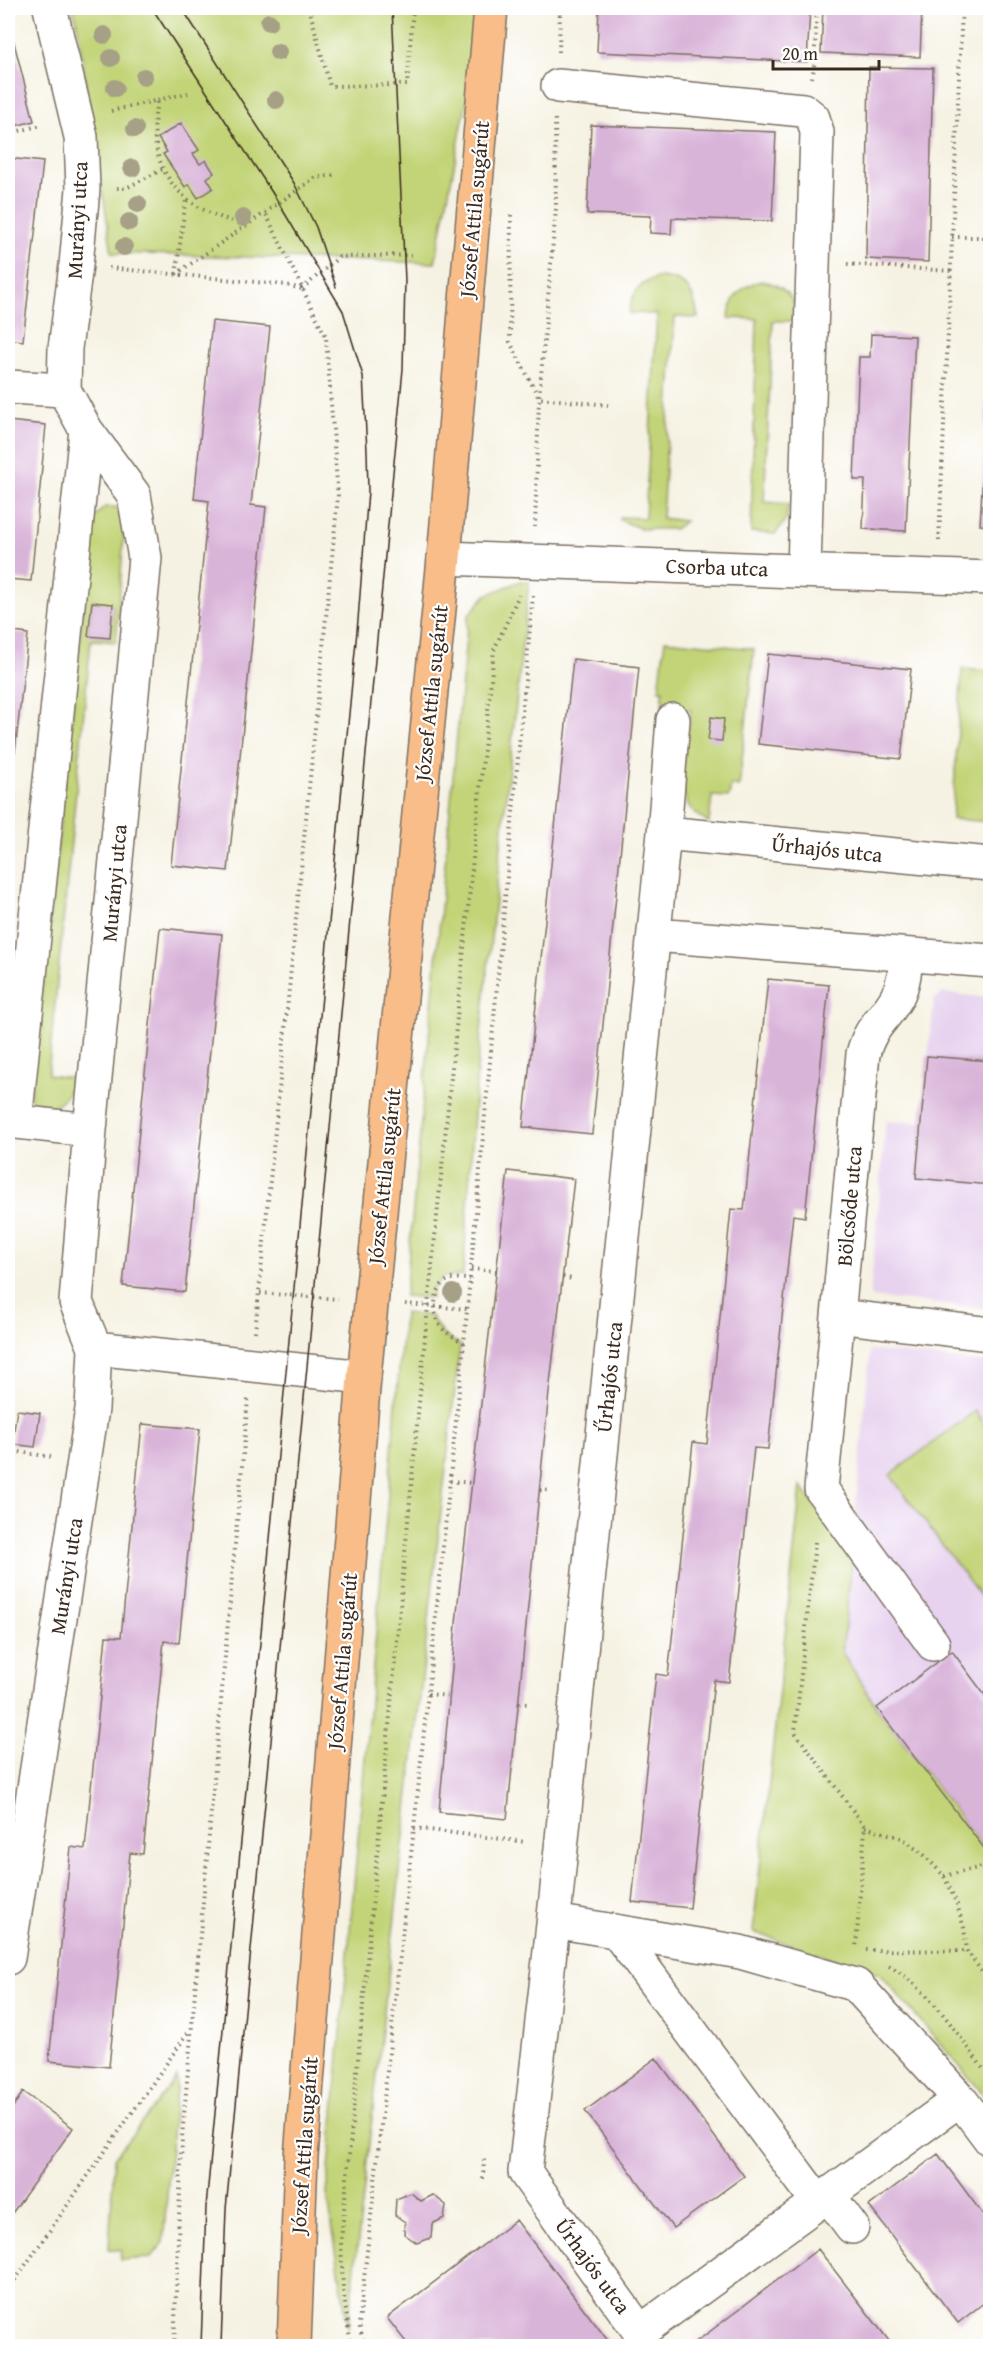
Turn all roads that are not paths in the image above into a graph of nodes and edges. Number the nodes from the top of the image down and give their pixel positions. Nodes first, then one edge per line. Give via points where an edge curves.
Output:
1 (50, 8) edge
2 (491, 8) edge
3 (558, 86) road end
4 (8, 387) edge
5 (64, 390) junction
6 (86, 430) junction
7 (444, 558) junction
8 (804, 570) junction
9 (990, 578) edge
10 (673, 720) dead end
11 (664, 833) junction
12 (990, 864) edge
13 (654, 935) junction
14 (906, 955) junction
15 (990, 962) edge
16 (11, 1122) edge
17 (90, 1130) junction
18 (838, 1316) junction
19 (990, 1334) edge
20 (95, 1348) junction
21 (364, 1377) junction
22 (933, 1644) dead end
23 (19, 1801) edge
24 (554, 1921) junction
25 (617, 1932) junction
26 (8, 1958) edge
27 (960, 2098) junction
28 (990, 2139) edge
29 (823, 2199) junction
30 (852, 2227) dead end
31 (294, 2346) edge

1 - 5 street, Murányi utca via 81,136 83,189
2 - 7 main road, József Attila sugárút
3 - 8 street via 803,110 813,118 817,132
4 - 5 street
5 - 6 street, Murányi utca
6 - 16 street
6 - 17 street, Murányi utca via 134,495 145,558
7 - 8 street, Csorba utca
7 - 21 main road, József Attila sugárút
8 - 9 street, Csorba utca
10 - 11 street, Űrhajós utca
11 - 12 street, Űrhajós utca
11 - 13 street, Űrhajós utca
13 - 14 street
13 - 24 street, Űrhajós utca
14 - 15 street
14 - 18 street, Bölcsőde utca via 904,979 897,996 875,1024 863,1054
16 - 17 street
17 - 20 street, Murányi utca via 76,1302
18 - 19 street
18 - 22 street, Bölcsőde utca via 821,1490
20 - 21 street
20 - 23 street, Murányi utca via 84,1462
21 - 31 main road, József Attila sugárút via 301,2157
23 - 26 street, Murányi utca
24 - 25 street
24 - 29 street, Űrhajós utca via 525,2172 639,2332
25 - 27 street via 740,1952 856,1985
25 - 29 street
27 - 28 street
27 - 29 street, Űrhajós utca
29 - 30 street

